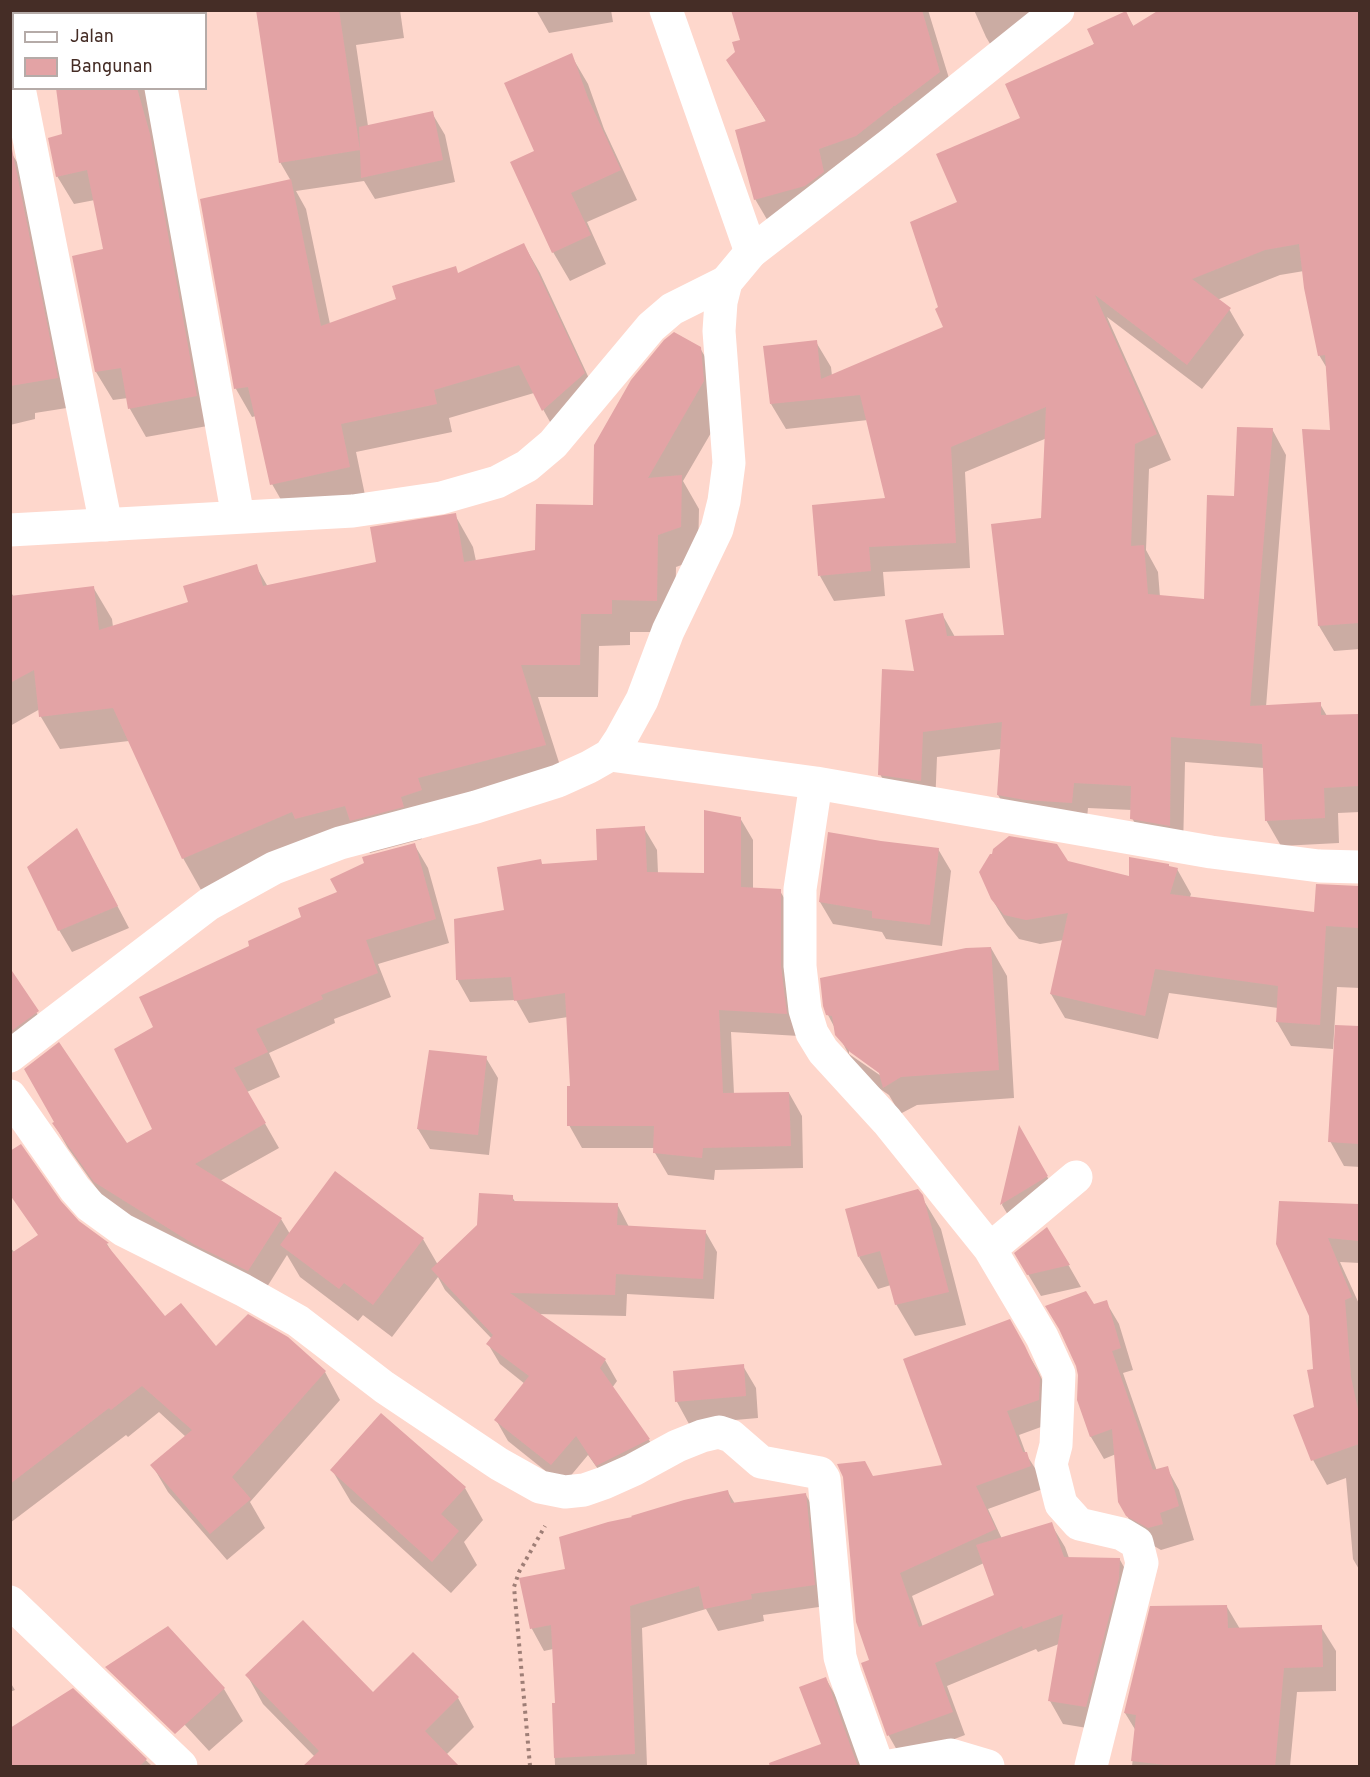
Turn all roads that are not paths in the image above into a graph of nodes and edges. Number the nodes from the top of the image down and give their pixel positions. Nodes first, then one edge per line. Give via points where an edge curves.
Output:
1 (666, 10) edge
2 (1058, 10) edge
3 (19, 90) edge
4 (161, 90) edge
5 (751, 252) junction
6 (726, 282) junction
7 (238, 518) junction
8 (106, 525) junction
9 (10, 530) edge
10 (609, 755) junction
11 (816, 783) junction
12 (1359, 867) edge
13 (10, 1056) edge
14 (10, 1096) edge
15 (1076, 1177) dead end
16 (990, 1249) junction
17 (10, 1602) edge
18 (179, 1766) edge
19 (879, 1767) edge
20 (890, 1767) edge
21 (988, 1767) edge
22 (1091, 1767) edge

1 - 5 street
2 - 5 street
3 - 8 street
4 - 7 street
5 - 6 street
6 - 7 street via 672,309 651,327 553,444 527,466 497,482 441,498 353,511
6 - 10 street via 719,331 729,463 717,528 668,631 642,699
7 - 8 street
8 - 9 street
10 - 11 street
10 - 13 street via 558,781 340,843 274,868 210,904
11 - 12 street via 1211,852 1319,866
11 - 16 street via 800,889 800,966 812,1034
14 - 19 street via 90,1206 123,1230 298,1321 384,1387 540,1487 565,1492 604,1484 677,1446 719,1432 731,1436 762,1462 820,1473 824,1479 840,1657
15 - 16 street
16 - 22 street via 1059,1374 1056,1445 1051,1464 1061,1504 1078,1524 1122,1534 1137,1543 1142,1563
17 - 18 street
20 - 21 street via 951,1755

